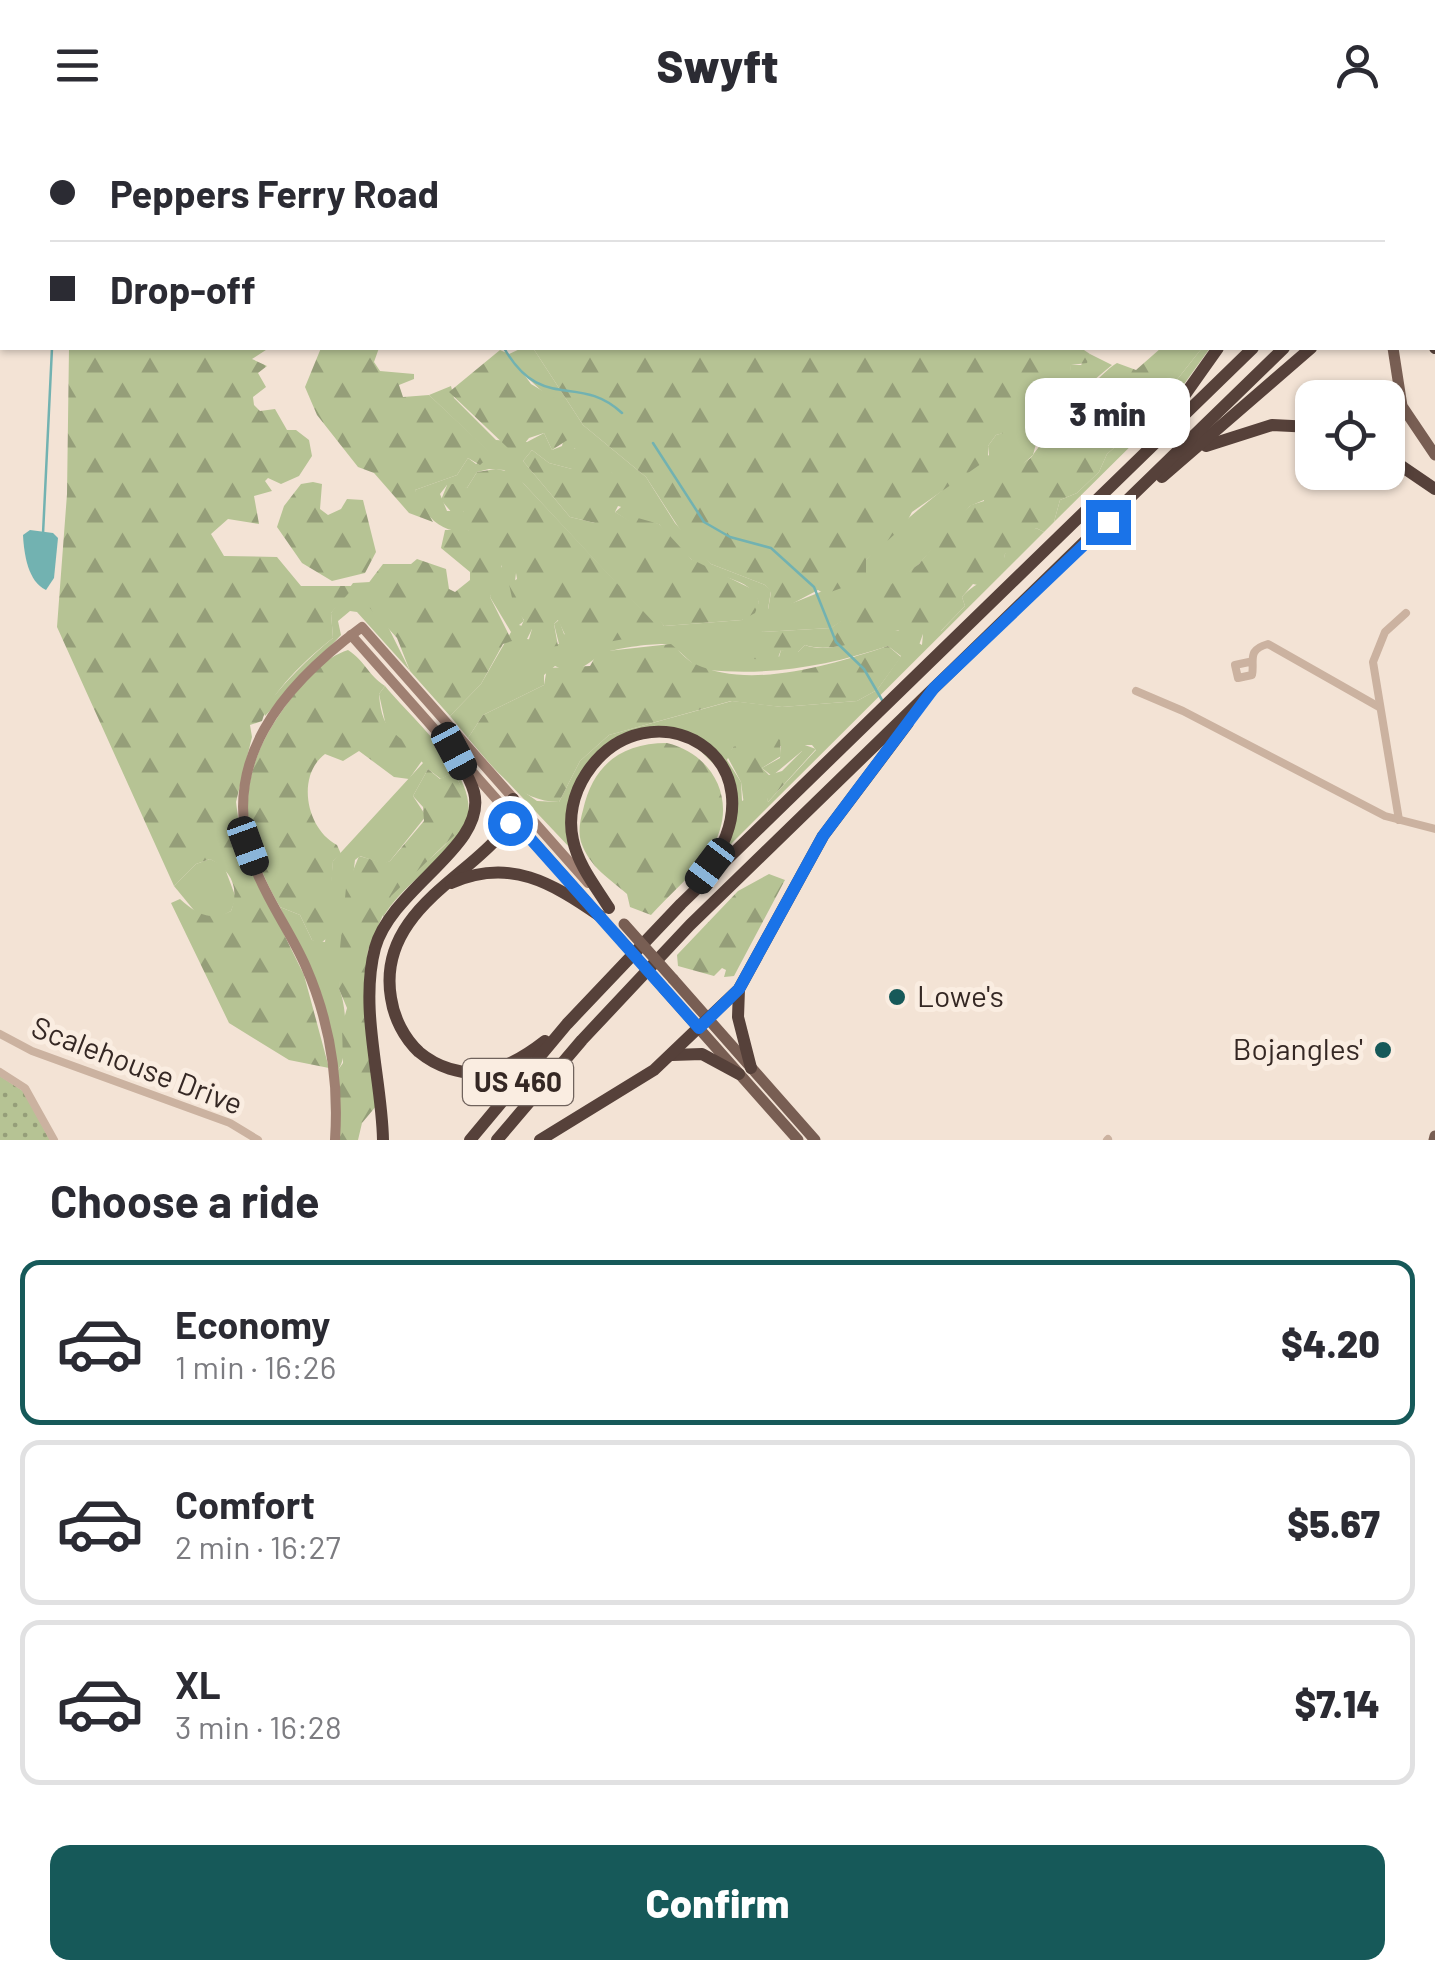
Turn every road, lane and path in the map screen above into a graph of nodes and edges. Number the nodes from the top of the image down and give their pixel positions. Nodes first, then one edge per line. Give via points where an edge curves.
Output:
1 (1217, 350) edge
2 (1252, 350) edge
3 (1282, 350) edge
4 (1310, 350) edge
5 (1393, 350) edge
6 (1295, 427) edge
7 (1435, 455) edge
8 (1186, 456) junction
9 (1405, 469) edge
10 (1435, 489) edge
11 (1102, 495) junction
12 (1082, 544) junction
13 (1406, 612) dead end
14 (351, 635) junction
15 (1249, 662) dead end
16 (934, 688) junction
17 (1136, 692) dead end
18 (1378, 707) junction
19 (454, 751) junction
20 (513, 799) junction
21 (512, 818) junction
22 (1399, 820) junction
23 (1435, 829) edge
24 (428, 899) junction
25 (681, 904) junction
26 (605, 912) junction
27 (739, 989) junction
28 (567, 1024) junction
29 (704, 1024) junction
30 (0, 1034) edge
31 (672, 1054) junction
32 (745, 1071) junction
33 (0, 1072) edge
34 (54, 1140) edge
35 (258, 1140) edge
36 (335, 1140) edge
37 (383, 1140) edge
38 (470, 1140) edge
39 (497, 1140) edge
40 (540, 1140) edge
41 (798, 1140) edge
42 (815, 1140) edge

1 - 11 highway
2 - 11 highway, US 460
3 - 12 highway, US 460
4 - 8 highway
5 - 7 main road via 1402,406
6 - 8 highway via 1246,430
8 - 12 highway
9 - 10 highway
11 - 25 highway, US 460
12 - 16 highway, US 460
13 - 18 street via 1372,662
14 - 19 street
14 - 20 street via 362,627
14 - 36 street via 267,720 250,755 242,795 244,835 255,868 322,1010 335,1076
15 - 18 street via 1268,644
16 - 27 highway via 823,836
16 - 39 highway, US 460 via 690,926
17 - 22 street
18 - 22 street
19 - 21 street
19 - 37 highway via 474,792 472,827 396,906 372,962
20 - 21 highway
20 - 26 street
21 - 24 highway via 508,829
21 - 26 street
22 - 23 street
24 - 26 highway via 466,877 505,871 545,880
24 - 28 highway via 402,932 390,974 396,1017 420,1052 457,1071 485,1072 509,1064
25 - 26 highway via 726,840 734,798 710,749 660,732 608,750 575,796 576,851
25 - 28 highway, US 460
26 - 29 main road, bridge
27 - 29 highway
27 - 32 highway
28 - 38 highway, US 460
29 - 31 highway
29 - 32 main road
30 - 35 street, Scalehouse Drive
31 - 32 highway via 702,1054
31 - 40 highway via 629,1088
32 - 41 main road
32 - 42 main road
33 - 34 street via 25,1088

